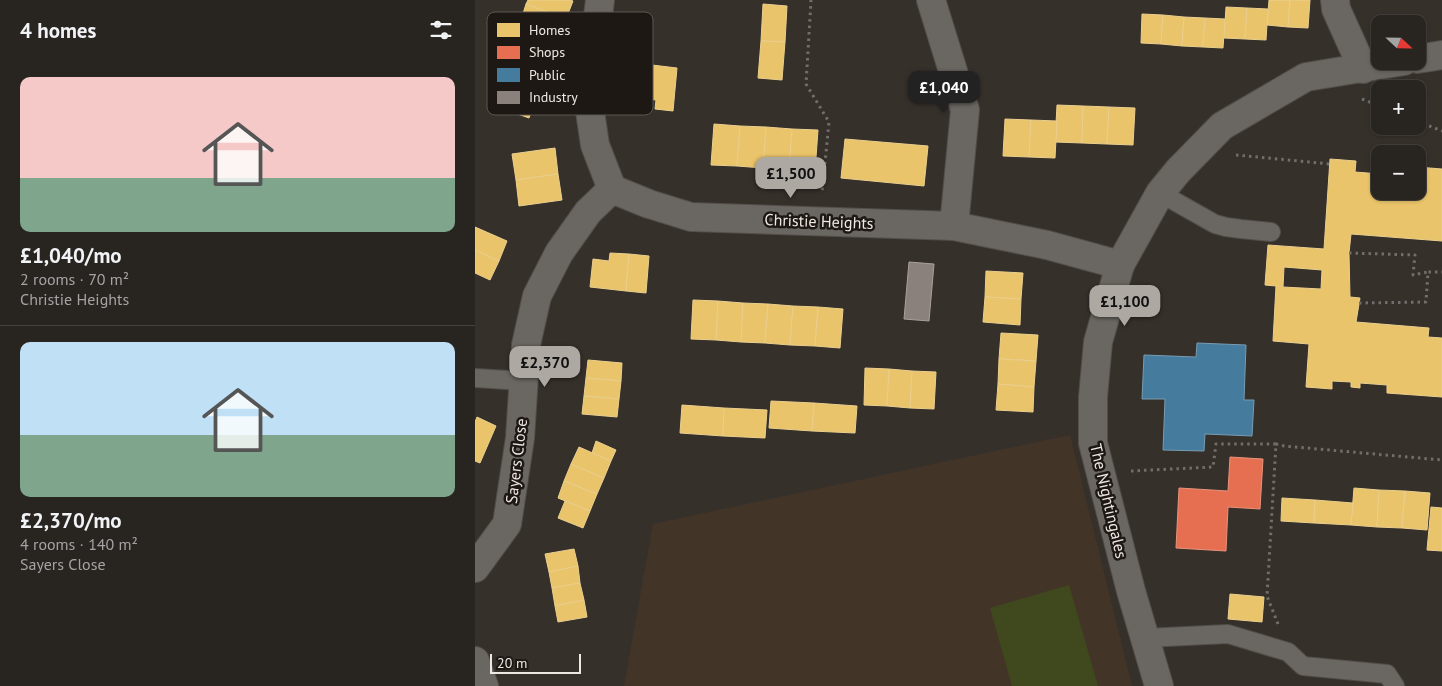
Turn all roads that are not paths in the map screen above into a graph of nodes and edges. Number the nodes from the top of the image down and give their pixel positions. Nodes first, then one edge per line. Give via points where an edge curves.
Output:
1 (931, 0) edge
2 (1335, 0) edge
3 (1442, 55) edge
4 (1426, 58) edge
5 (1371, 67) edge
6 (1363, 69) junction
7 (591, 115) edge
8 (611, 189) junction
9 (1160, 193) junction
10 (954, 226) junction
11 (1271, 232) dead end
12 (1120, 265) junction
13 (475, 378) edge
14 (524, 381) junction
15 (475, 568) edge
16 (1145, 638) junction
17 (475, 662) edge
18 (484, 686) edge
19 (1159, 686) edge
20 (1395, 686) edge

1 - 10 street via 965,110
2 - 6 street
3 - 4 street
5 - 6 street, The Nightingales
6 - 9 street, The Nightingales via 1306,77 1222,126
7 - 8 street via 595,145
8 - 10 street, Christie Heights via 691,217
8 - 14 street, Sayers Close via 588,212 559,253 537,296 526,345
9 - 11 lane via 1215,224
9 - 12 street, The Nightingales
10 - 12 street, Christie Heights via 1047,245
12 - 16 street, The Nightingales via 1098,342 1093,443
13 - 14 lane
14 - 15 street, Sayers Close via 520,438 507,524
16 - 19 street, The Nightingales
16 - 20 lane via 1228,634 1288,652 1303,666 1387,674
17 - 18 street

